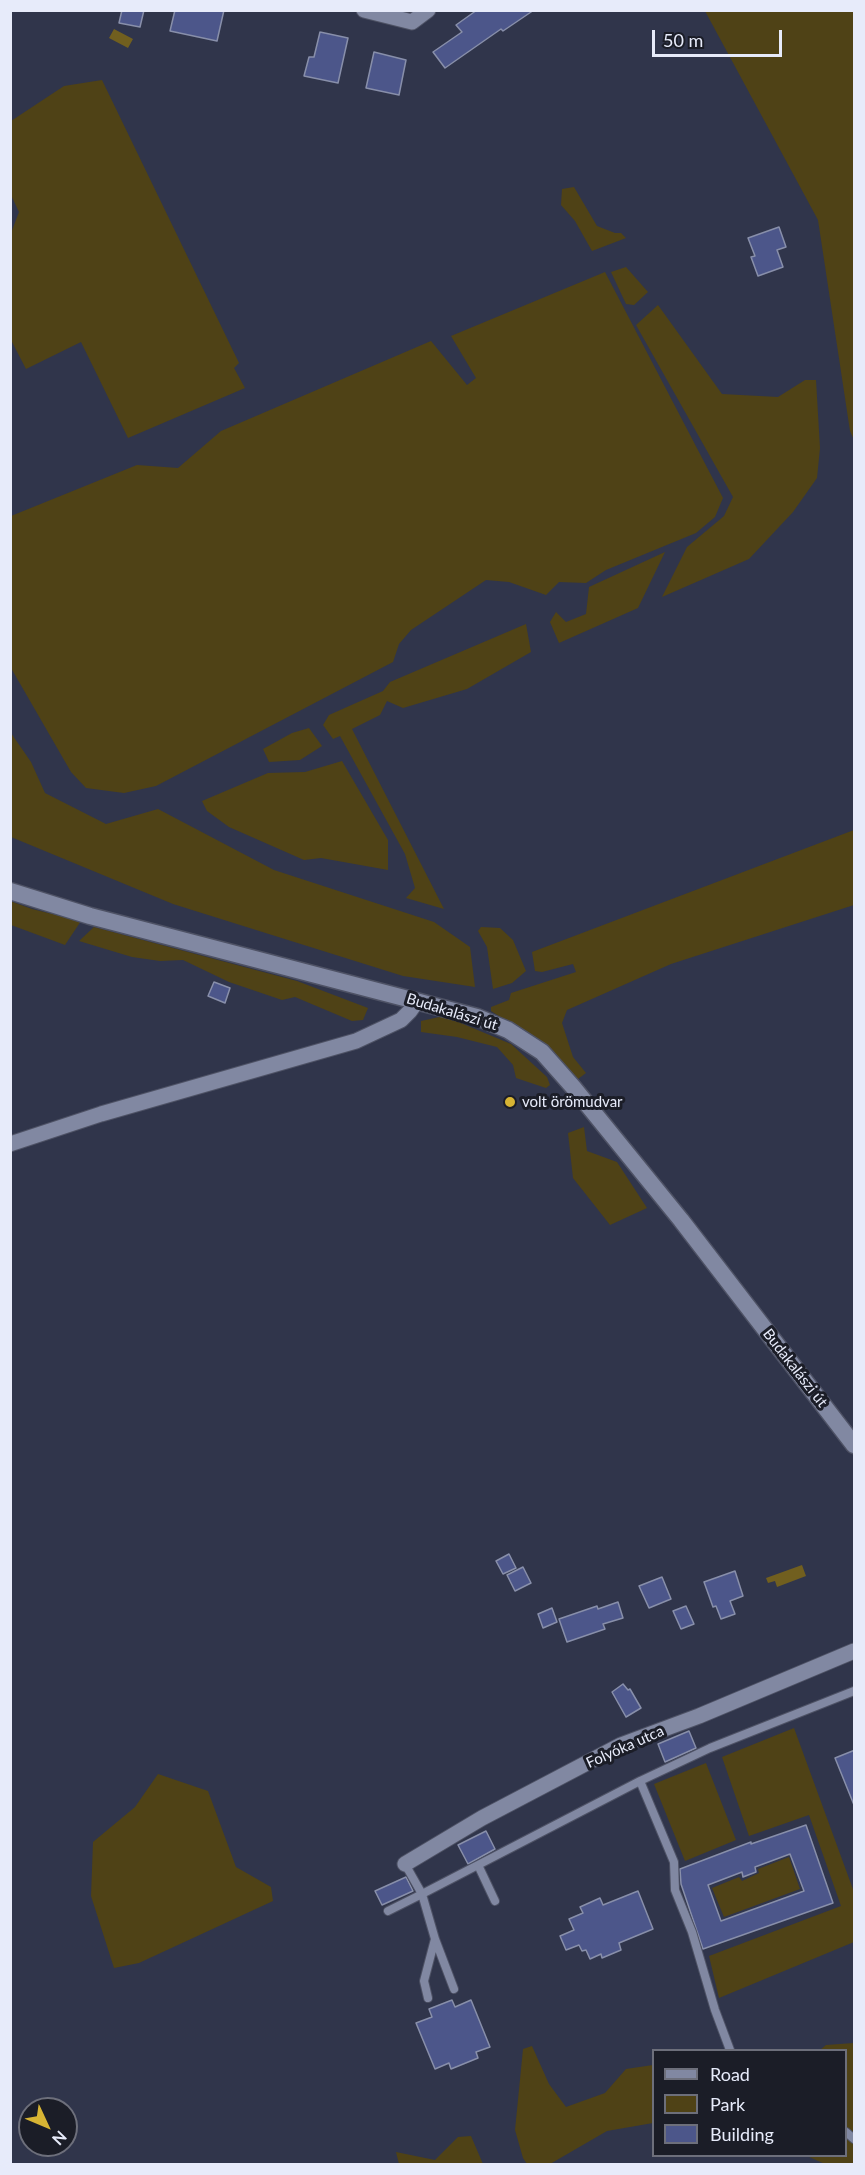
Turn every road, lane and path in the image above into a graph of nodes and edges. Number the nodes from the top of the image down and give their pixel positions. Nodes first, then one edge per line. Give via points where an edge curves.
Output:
1 (364, 10) edge
2 (428, 10) edge
3 (10, 891) edge
4 (417, 1001) junction
5 (10, 1144) edge
6 (855, 1445) edge
7 (855, 1651) edge
8 (855, 1691) edge
9 (640, 1781) junction
10 (405, 1864) joint
11 (478, 1865) junction
12 (422, 1894) junction
13 (495, 1901) dead end
14 (388, 1911) dead end
15 (435, 1939) junction
16 (454, 1989) dead end
17 (428, 1998) dead end
18 (730, 2049) edge

1 - 2 street via 412,22
3 - 4 main road, Budakalászi út via 90,916
4 - 5 street via 401,1020 356,1041
4 - 6 main road, Budakalászi út via 477,1017 508,1030 542,1052 681,1220
7 - 10 street, Folyóka utca via 621,1745 482,1818
8 - 9 lane via 710,1748
9 - 11 lane
9 - 18 lane via 674,1862 675,1890
10 - 12 lane
11 - 12 lane
11 - 13 lane
12 - 14 lane
12 - 15 lane
15 - 16 lane
15 - 17 lane via 424,1981

